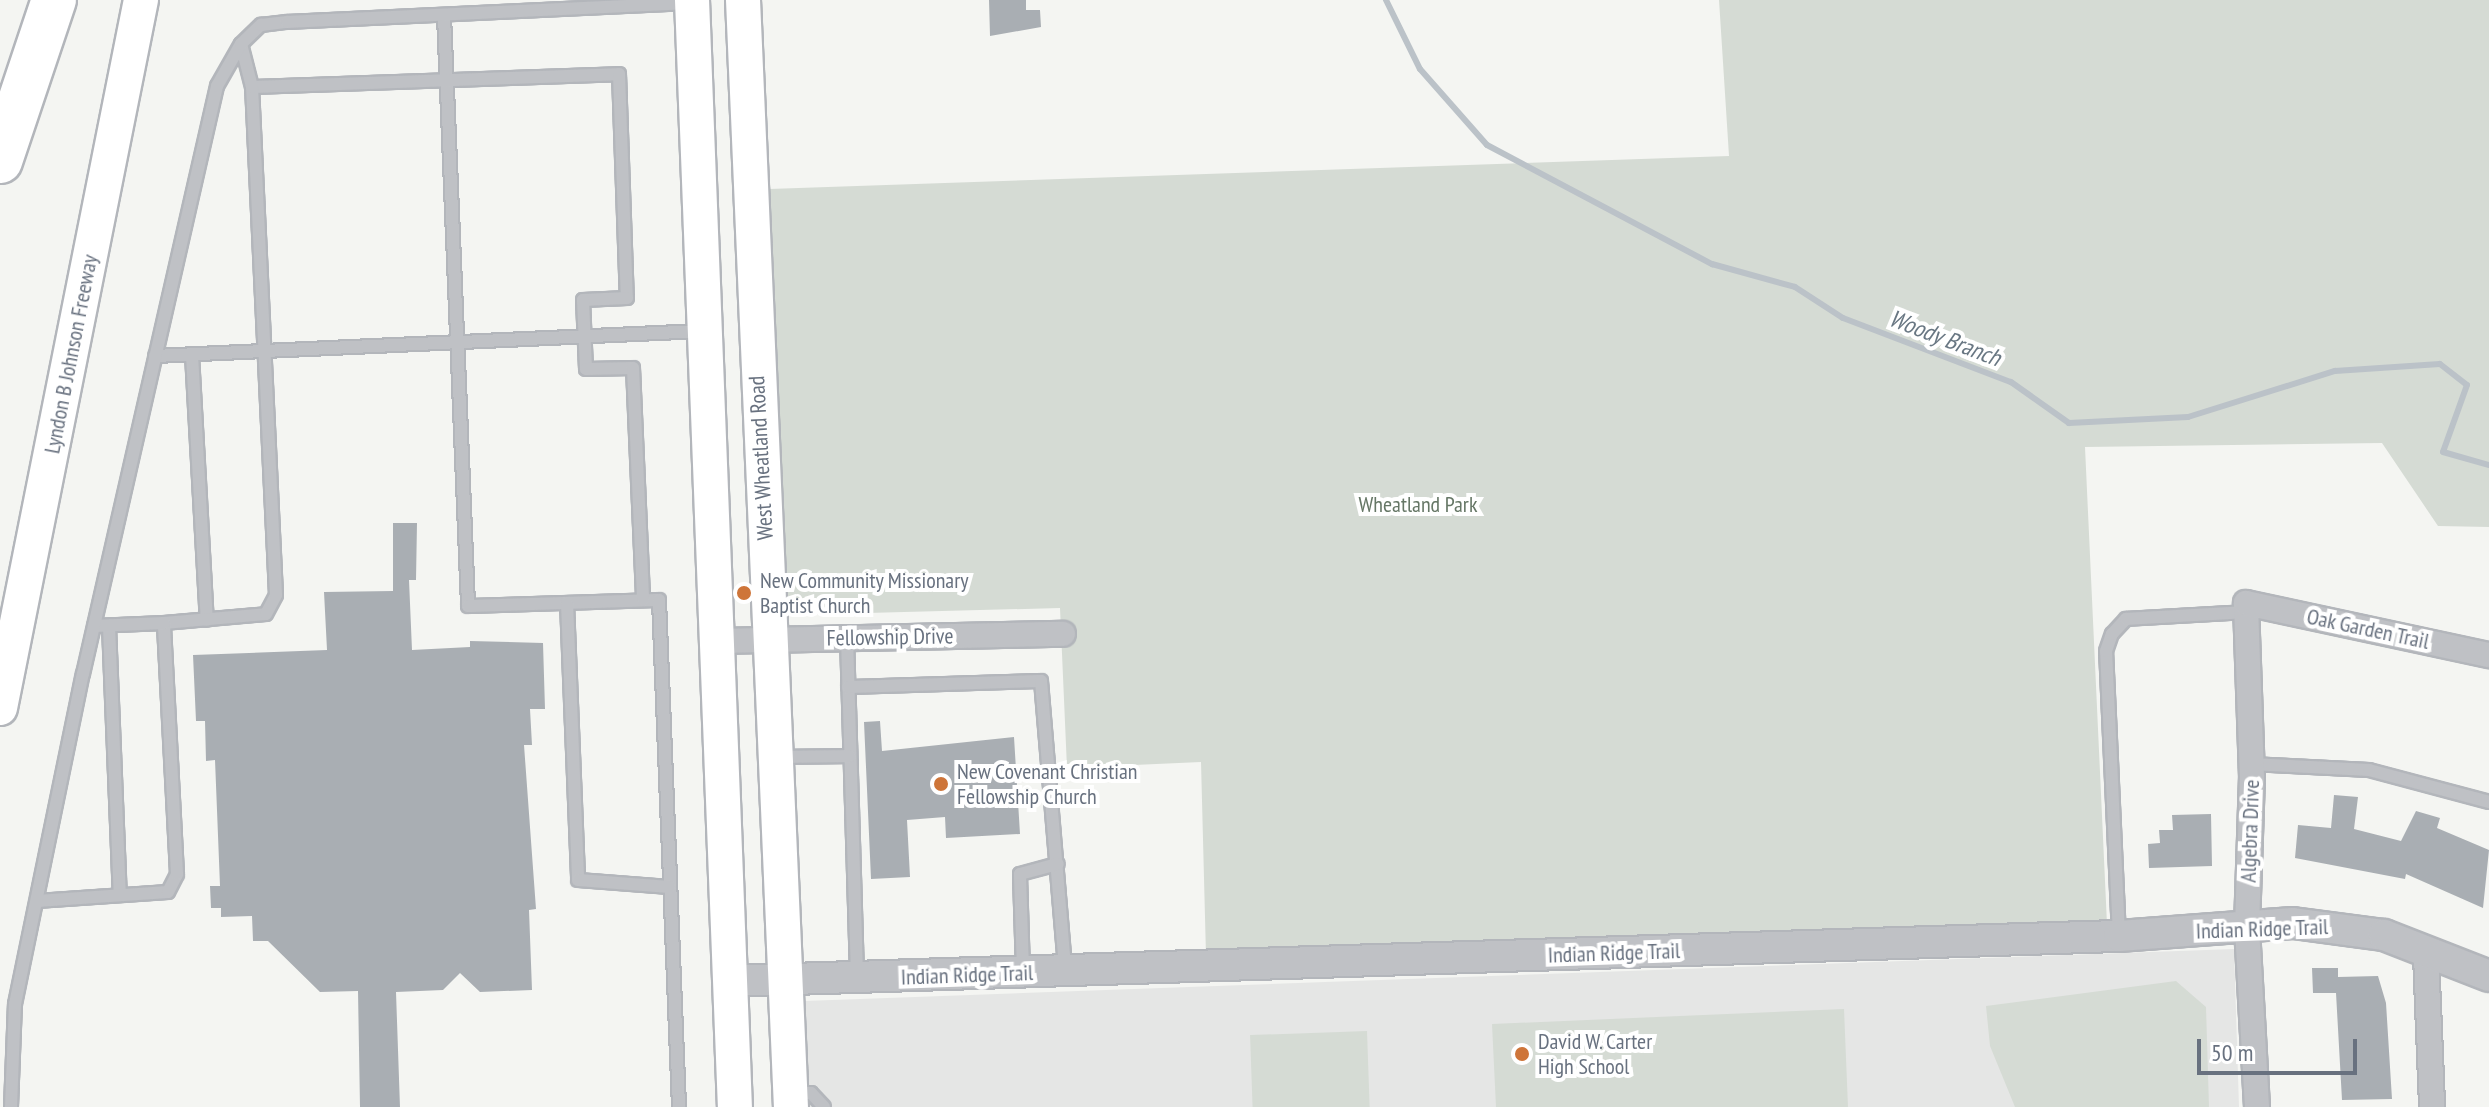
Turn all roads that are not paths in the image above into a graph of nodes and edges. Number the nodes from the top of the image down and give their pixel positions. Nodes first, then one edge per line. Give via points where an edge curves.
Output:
1 (54, 0) edge
2 (141, 0) edge
3 (692, 1) edge
4 (743, 1) edge
5 (444, 15) junction
6 (241, 44) junction
7 (446, 80) junction
8 (252, 87) junction
9 (0, 161) edge
10 (702, 331) junction
11 (584, 338) junction
12 (457, 343) junction
13 (262, 350) junction
14 (192, 355) junction
15 (155, 356) junction
16 (643, 600) junction
17 (567, 603) junction
18 (2246, 608) junction
19 (207, 620) junction
20 (164, 623) junction
21 (94, 626) junction
22 (109, 626) junction
23 (1063, 634) dead end
24 (847, 638) junction
25 (770, 640) junction
26 (717, 641) junction
27 (2489, 655) edge
28 (848, 687) junction
29 (0, 708) edge
30 (850, 756) junction
31 (776, 757) junction
32 (2251, 764) junction
33 (2489, 802) edge
34 (1058, 864) junction
35 (670, 887) junction
36 (120, 895) junction
37 (37, 901) junction
38 (2247, 927) junction
39 (2119, 936) junction
40 (2426, 955) junction
41 (1065, 972) junction
42 (1024, 973) junction
43 (2489, 976) edge
44 (857, 979) junction
45 (787, 980) junction
46 (731, 981) junction
47 (791, 1100) edge
48 (11, 1107) edge
49 (679, 1107) edge
50 (735, 1107) edge
51 (824, 1107) edge
52 (2257, 1107) edge
53 (2432, 1107) edge

1 - 9 highway
2 - 29 main road, Lyndon B Johnson Freeway
3 - 4 main road
3 - 5 lane
3 - 10 main road
4 - 25 main road, West Wheatland Road
5 - 6 lane via 261,25
5 - 7 lane
6 - 8 lane
6 - 15 lane via 217,86
7 - 8 lane
7 - 11 lane via 619,74 627,298 583,300
7 - 12 lane
8 - 13 lane
10 - 11 lane
10 - 26 main road
11 - 12 lane
11 - 16 lane via 586,369 633,368
12 - 13 lane
12 - 17 lane via 468,606
13 - 14 lane
13 - 19 lane via 276,595 266,614
14 - 15 lane
14 - 19 lane
15 - 21 lane
16 - 17 lane
16 - 35 lane via 659,600
17 - 35 lane via 578,880
18 - 27 street, Oak Garden Trail
18 - 32 street, Algebra Drive
18 - 39 lane via 2126,619 2112,634 2106,651
19 - 20 lane
20 - 22 lane
20 - 36 lane via 177,874 168,892
21 - 22 lane
21 - 37 lane
22 - 36 lane
23 - 24 street, Fellowship Drive
24 - 25 street, Fellowship Drive
24 - 28 lane
25 - 26 street, Fellowship Drive
25 - 31 main road, West Wheatland Road
26 - 46 main road
28 - 30 lane
28 - 34 lane via 1041,681
30 - 31 lane
30 - 44 lane
31 - 45 main road, West Wheatland Road
32 - 33 lane via 2369,770
32 - 38 street, Algebra Drive
34 - 41 lane
34 - 42 lane via 1020,874
35 - 49 lane
36 - 37 lane
37 - 48 lane via 15,1004
38 - 39 street, Indian Ridge Trail
38 - 40 street, Indian Ridge Trail via 2335,925 2384,935
38 - 52 street, Algebra Drive
39 - 41 street, Indian Ridge Trail
40 - 43 street, Indian Ridge Trail
40 - 53 street
41 - 42 street, Indian Ridge Trail
42 - 44 street, Indian Ridge Trail
44 - 45 street, Indian Ridge Trail
45 - 46 street, Indian Ridge Trail
45 - 47 main road, West Wheatland Road
46 - 50 main road
47 - 51 lane via 811,1093

